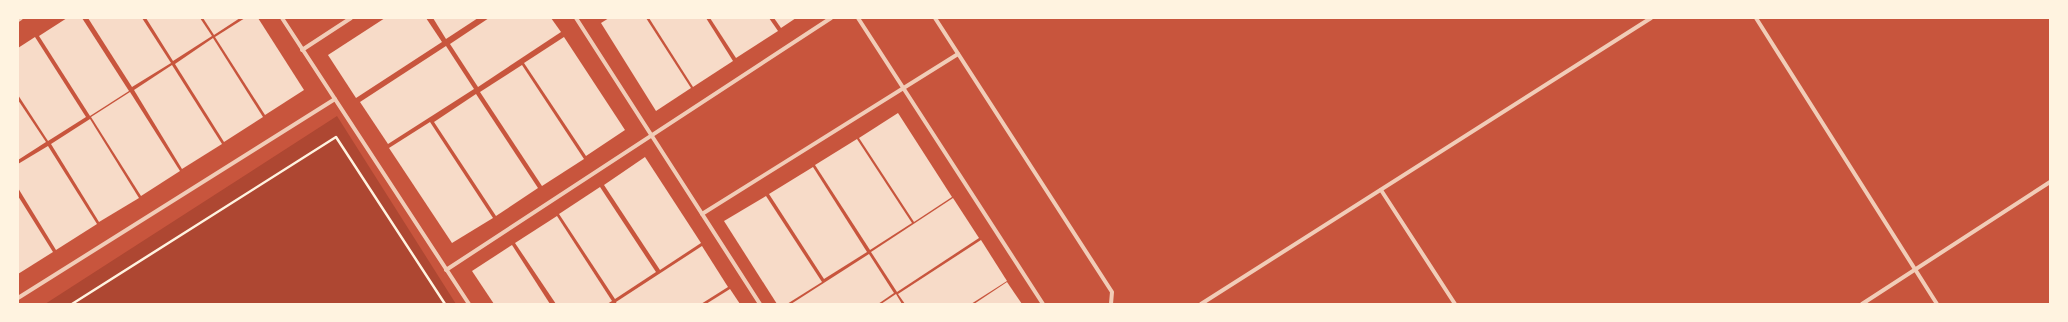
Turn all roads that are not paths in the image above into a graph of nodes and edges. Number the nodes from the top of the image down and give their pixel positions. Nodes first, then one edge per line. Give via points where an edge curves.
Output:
1 (21, 18) edge
2 (282, 18) edge
3 (351, 18) edge
4 (576, 18) edge
5 (831, 18) edge
6 (858, 18) edge
7 (935, 18) edge
8 (1650, 18) edge
9 (1756, 18) edge
10 (18, 20) edge
11 (302, 50) junction
12 (958, 54) junction
13 (903, 88) junction
14 (335, 99) junction
15 (652, 135) junction
16 (2050, 182) edge
17 (1380, 190) junction
18 (702, 214) junction
19 (446, 270) junction
20 (1915, 270) junction
21 (18, 298) edge
22 (469, 304) edge
23 (760, 304) edge
24 (1043, 304) edge
25 (1111, 304) edge
26 (1201, 304) edge
27 (1455, 304) edge
28 (1862, 304) edge
29 (1937, 304) edge

1 - 10 street
2 - 11 street
3 - 11 street
4 - 15 street
5 - 15 street
6 - 13 street
7 - 12 street
8 - 17 street
9 - 20 street
11 - 14 street
12 - 13 street
12 - 25 street via 1112,292
13 - 18 street
13 - 24 street
14 - 19 street
14 - 21 street
15 - 18 street
15 - 19 street
16 - 20 street
17 - 26 street
17 - 27 street
18 - 23 street
19 - 22 street
20 - 28 street
20 - 29 street

